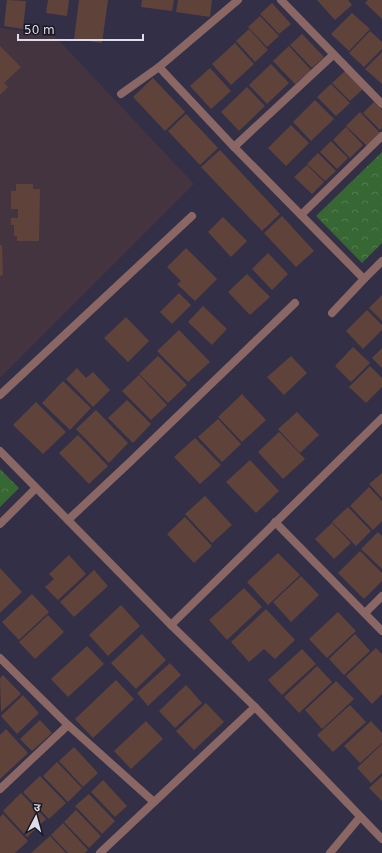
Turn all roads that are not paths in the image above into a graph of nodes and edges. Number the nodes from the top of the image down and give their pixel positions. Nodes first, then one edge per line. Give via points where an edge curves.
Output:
1 (238, 0) edge
2 (280, 0) edge
3 (333, 55) junction
4 (159, 67) junction
5 (121, 94) dead end
6 (382, 104) edge
7 (382, 136) edge
8 (234, 147) junction
9 (301, 215) junction
10 (192, 216) dead end
11 (382, 260) edge
12 (364, 279) junction
13 (294, 303) dead end
14 (332, 313) dead end
15 (0, 395) edge
16 (382, 418) edge
17 (0, 451) edge
18 (36, 488) junction
19 (68, 520) junction
20 (275, 522) junction
21 (0, 524) edge
22 (382, 596) edge
23 (364, 613) junction
24 (171, 625) junction
25 (382, 631) edge
26 (0, 658) edge
27 (255, 707) junction
28 (68, 725) junction
29 (0, 789) edge
30 (154, 802) junction
31 (360, 817) junction
32 (382, 839) edge
33 (100, 853) edge
34 (330, 853) edge

1 - 4 street
2 - 3 street
3 - 6 street
3 - 8 street
4 - 5 street
4 - 8 street
7 - 9 street
8 - 9 street
9 - 12 street
10 - 15 street
11 - 12 street
12 - 14 street
13 - 19 street
16 - 20 street
17 - 18 street
18 - 19 street
18 - 21 street
19 - 24 street
20 - 23 street
20 - 24 street
22 - 23 street
23 - 25 street
24 - 27 street
26 - 28 street
27 - 30 street
27 - 31 street
28 - 29 street
28 - 30 street
30 - 33 street
31 - 32 street
31 - 34 street

